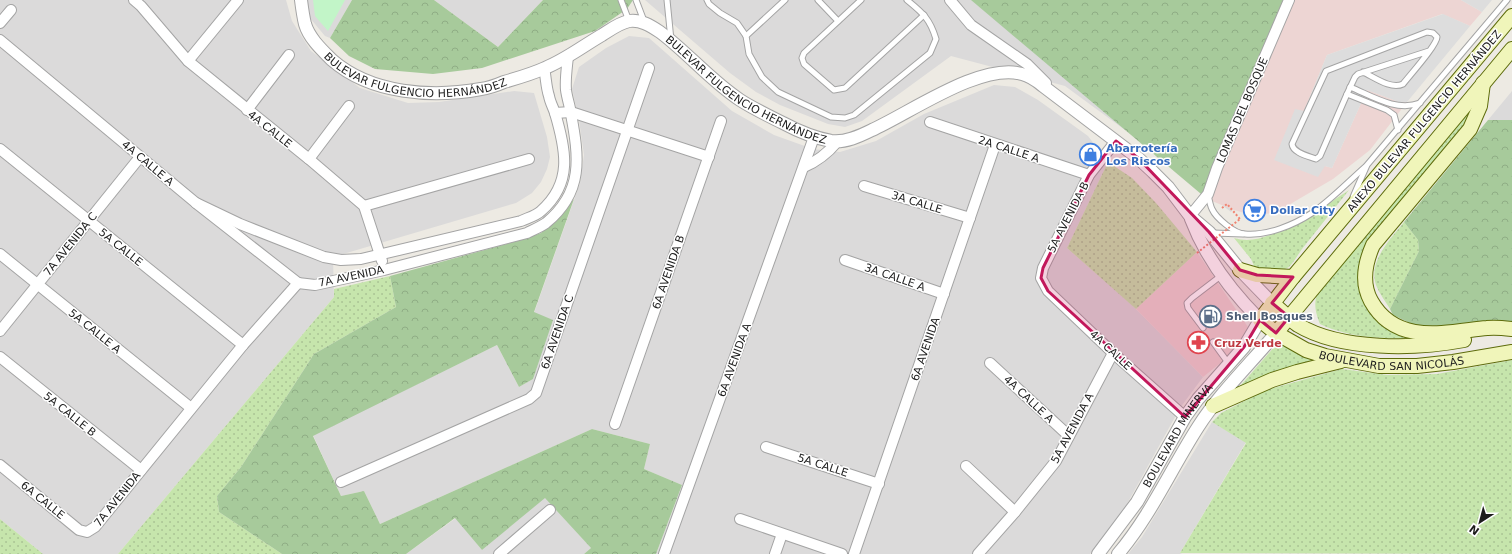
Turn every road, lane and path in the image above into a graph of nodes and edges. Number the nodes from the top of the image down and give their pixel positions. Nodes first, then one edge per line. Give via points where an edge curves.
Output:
1 (238, 0) edge
2 (301, 0) edge
3 (621, 0) edge
4 (636, 0) edge
5 (667, 0) edge
6 (707, 0) edge
7 (785, 0) edge
8 (818, 0) edge
9 (861, 0) edge
10 (907, 0) edge
11 (950, 0) edge
12 (1290, 0) edge
13 (1507, 0) edge
14 (140, 2) edge
15 (11, 10) dead end
16 (924, 15) junction
17 (1512, 16) edge
18 (629, 21) junction
19 (838, 21) junction
20 (0, 24) edge
21 (645, 24) junction
22 (746, 36) junction
23 (0, 40) edge
24 (671, 41) junction
25 (1512, 49) edge
26 (1429, 51) junction
27 (289, 55) dead end
28 (568, 56) junction
29 (188, 61) junction
30 (544, 68) junction
31 (650, 68) dead end
32 (1363, 72) junction
33 (1483, 83) junction
34 (1350, 87) junction
35 (1347, 94) junction
36 (1421, 103) junction
37 (1068, 105) junction
38 (349, 106) dead end
39 (247, 110) junction
40 (571, 112) junction
41 (555, 113) junction
42 (721, 121) dead end
43 (930, 122) dead end
44 (627, 130) junction
45 (1398, 130) junction
46 (814, 137) junction
47 (1116, 141) junction
48 (837, 142) junction
49 (995, 145) junction
50 (0, 149) edge
51 (140, 157) junction
52 (709, 157) junction
53 (529, 159) dead end
54 (309, 160) junction
55 (1367, 165) junction
56 (804, 167) junction
57 (1089, 175) junction
58 (864, 186) dead end
59 (1208, 194) junction
60 (196, 203) junction
61 (364, 206) junction
62 (1222, 208) dead end
63 (1346, 214) junction
64 (1190, 216) junction
65 (970, 218) junction
66 (89, 222) junction
67 (1209, 232) junction
68 (470, 234) junction
69 (1244, 234) junction
70 (474, 247) junction
71 (1198, 253) dead end
72 (0, 254) edge
73 (380, 255) junction
74 (846, 260) dead end
75 (384, 270) junction
76 (1240, 270) junction
77 (1222, 274) junction
78 (1293, 277) junction
79 (1041, 278) joint
80 (298, 283) junction
81 (37, 285) junction
82 (944, 294) junction
83 (1272, 302) junction
84 (1289, 317) junction
85 (1260, 320) junction
86 (1203, 328) dead end
87 (1512, 329) edge
88 (0, 331) edge
89 (1512, 332) edge
90 (1276, 333) junction
91 (1214, 342) dead end
92 (243, 345) junction
93 (1512, 352) edge
94 (1113, 353) junction
95 (0, 357) edge
96 (1346, 360) junction
97 (990, 363) dead end
98 (1230, 365) junction
99 (1213, 406) junction
100 (191, 408) junction
101 (1185, 417) junction
102 (616, 424) dead end
103 (1068, 436) junction
104 (766, 447) dead end
105 (0, 465) edge
106 (966, 466) dead end
107 (141, 470) junction
108 (341, 482) dead end
109 (879, 484) junction
110 (550, 510) dead end
111 (1016, 512) junction
112 (740, 520) dead end
113 (87, 532) joint
114 (782, 534) junction
115 (499, 554) edge
116 (664, 554) edge
117 (775, 554) edge
118 (842, 554) edge
119 (854, 554) edge
120 (978, 554) edge
121 (1098, 554) edge
122 (1118, 554) edge

1 - 29 street
2 - 30 street, BULEVAR FULGENCIO HERNÁNDEZ via 305,25 322,51 341,67 363,80 393,89 428,94 482,89
3 - 18 lane
4 - 21 lane
5 - 24 lane
6 - 22 lane via 720,13 737,23
7 - 22 lane
8 - 19 lane
9 - 19 lane
10 - 16 lane
11 - 37 street via 971,25 1027,64
12 - 59 street, LOMAS DEL BOSQUE
13 - 36 lane
14 - 29 street, 4A CALLE
15 - 20 street
16 - 19 lane via 845,88 834,90 804,64 802,58 804,53
16 - 22 lane via 932,26 936,39 930,53 854,115 845,118 831,117 778,92 762,77 748,54
17 - 63 main road, ANEXO BULEVAR FULGENCIO HERNÁNDEZ
18 - 21 street, BULEVAR FULGENCIO HERNÁNDEZ
18 - 28 street, BULEVAR FULGENCIO HERNÁNDEZ
21 - 24 street, BULEVAR FULGENCIO HERNÁNDEZ
23 - 51 street, 4A CALLE A
24 - 46 street, BULEVAR FULGENCIO HERNÁNDEZ via 740,100
25 - 33 main road, ANEXO BULEVAR FULGENCIO HERNÁNDEZ
26 - 32 lane
26 - 32 lane via 1403,84 1398,86
26 - 35 lane via 1437,37 1427,32 1330,68 1326,71 1292,144 1295,150 1318,158
27 - 39 street
28 - 30 street, BULEVAR FULGENCIO HERNÁNDEZ
28 - 40 street, 7A AVENIDA via 566,89
29 - 39 street, 4A CALLE
30 - 41 street, 7A AVENIDA
31 - 44 street, 6A AVENIDA C
32 - 34 lane via 1358,74
33 - 84 main road, ANEXO BULEVAR FULGENCIO HERNÁNDEZ
33 - 87 main road via 1480,106 1470,129 1373,245 1367,258 1365,284 1369,297 1385,319 1409,331 1448,333 1489,327
34 - 35 lane
34 - 36 lane via 1401,107
35 - 45 lane via 1387,110 1394,115
36 - 45 lane
37 - 47 street, BULEVAR FULGENCIO HERNÁNDEZ
37 - 48 street, BULEVAR FULGENCIO HERNÁNDEZ via 1021,73 985,75 863,134
38 - 54 street
39 - 54 street, 4A CALLE
40 - 41 street
40 - 44 street
40 - 70 street, 7A AVENIDA via 577,170 573,187 563,206 545,223 527,233
41 - 68 street, 7A AVENIDA via 565,168 562,182 554,196 540,212 521,221
42 - 52 street, 6A AVENIDA B
43 - 49 street, 2A CALLE A
44 - 52 street
44 - 108 street, 6A AVENIDA C via 536,393 529,399
45 - 55 lane
46 - 48 street, BULEVAR FULGENCIO HERNÁNDEZ
46 - 56 street, 6A AVENIDA A
47 - 57 street, 5A AVENIDA B
47 - 64 street, BULEVAR FULGENCIO HERNÁNDEZ via 1168,187
48 - 56 street via 828,153
49 - 57 street, 2A CALLE A
49 - 65 street, 6A AVENIDA
50 - 66 street, 5A CALLE
51 - 60 street, 4A CALLE A
51 - 66 street, 7A AVENIDA C
52 - 102 street, 6A AVENIDA B
53 - 61 street
54 - 61 street, 4A CALLE
55 - 63 lane
55 - 69 lane via 1310,214 1283,227
56 - 116 street, 6A AVENIDA A
57 - 79 street, 5A AVENIDA B via 1042,268
58 - 65 street, 3A CALLE
59 - 64 street, LOMAS DEL BOSQUE
59 - 69 lane via 1212,209 1218,218
60 - 73 street, 7A AVENIDA via 324,258 361,259
60 - 80 street, 4A CALLE A
61 - 73 street
62 - 71 path, bridge via 1227,204 1240,219
63 - 78 main road, ANEXO BULEVAR FULGENCIO HERNÁNDEZ
64 - 67 street, BULEVAR FULGENCIO HERNÁNDEZ
64 - 77 street, BULEVAR FULGENCIO HERNÁNDEZ via 1199,238
65 - 82 street, 6A AVENIDA
66 - 81 street, 7A AVENIDA C
66 - 92 street, 5A CALLE
67 - 69 lane via 1224,235
67 - 76 street, BULEVAR FULGENCIO HERNÁNDEZ
68 - 70 street
68 - 73 street, 7A AVENIDA
70 - 75 street, 7A AVENIDA
72 - 81 street, 5A CALLE A
73 - 75 street
74 - 82 street, 3A CALLE A
75 - 80 street, 7A AVENIDA via 315,285
76 - 78 main road via 1257,275
76 - 83 street, BULEVAR FULGENCIO HERNÁNDEZ
77 - 85 street, BULEVAR FULGENCIO HERNÁNDEZ
77 - 86 lane via 1187,303
78 - 83 main road, ANEXO BULEVAR FULGENCIO HERNÁNDEZ
79 - 94 street, 4A CALLE via 1048,291
80 - 92 street, 7A AVENIDA
81 - 88 street, 7A AVENIDA C
81 - 100 street, 5A CALLE A
82 - 109 street, 6A AVENIDA
83 - 84 main road, BULEVAR FULGENCIO HERNÁNDEZ
83 - 85 main road, ANEXO BULEVAR FULGENCIO HERNÁNDEZ
84 - 89 main road, BOULEVARD SAN NICOLÁS via 1308,329 1336,340 1366,344 1430,345
84 - 90 main road, ANEXO BULEVAR FULGENCIO HERNÁNDEZ
85 - 90 main road, BULEVAR FULGENCIO HERNÁNDEZ
85 - 98 street, BOULEVARD MINERVA
90 - 96 main road, BOULEVARD SAN NICOLÁS via 1306,350
90 - 99 street, BOULEVARD MINERVA
91 - 98 lane
92 - 100 street, 7A AVENIDA
93 - 96 main road, BOULEVARD SAN NICOLÁS via 1417,366 1380,366
94 - 101 street, 4A CALLE
94 - 103 street, 5A AVENIDA A
95 - 107 street, 5A CALLE B
96 - 99 main road via 1272,380
97 - 103 street, 4A CALLE A
98 - 101 street, BOULEVARD MINERVA
99 - 122 street, BOULEVARD MINERVA via 1150,510
100 - 107 street, 7A AVENIDA
101 - 121 street, BOULEVARD MINERVA via 1137,502
103 - 111 street, 5A AVENIDA A via 1056,461
104 - 109 street, 5A CALLE
105 - 113 street, 6A CALLE via 79,530
106 - 111 street
107 - 113 street, 7A AVENIDA via 95,527
109 - 119 street, 6A AVENIDA
110 - 115 street
111 - 120 street, 5A AVENIDA A
112 - 114 street
114 - 117 street
114 - 118 street

